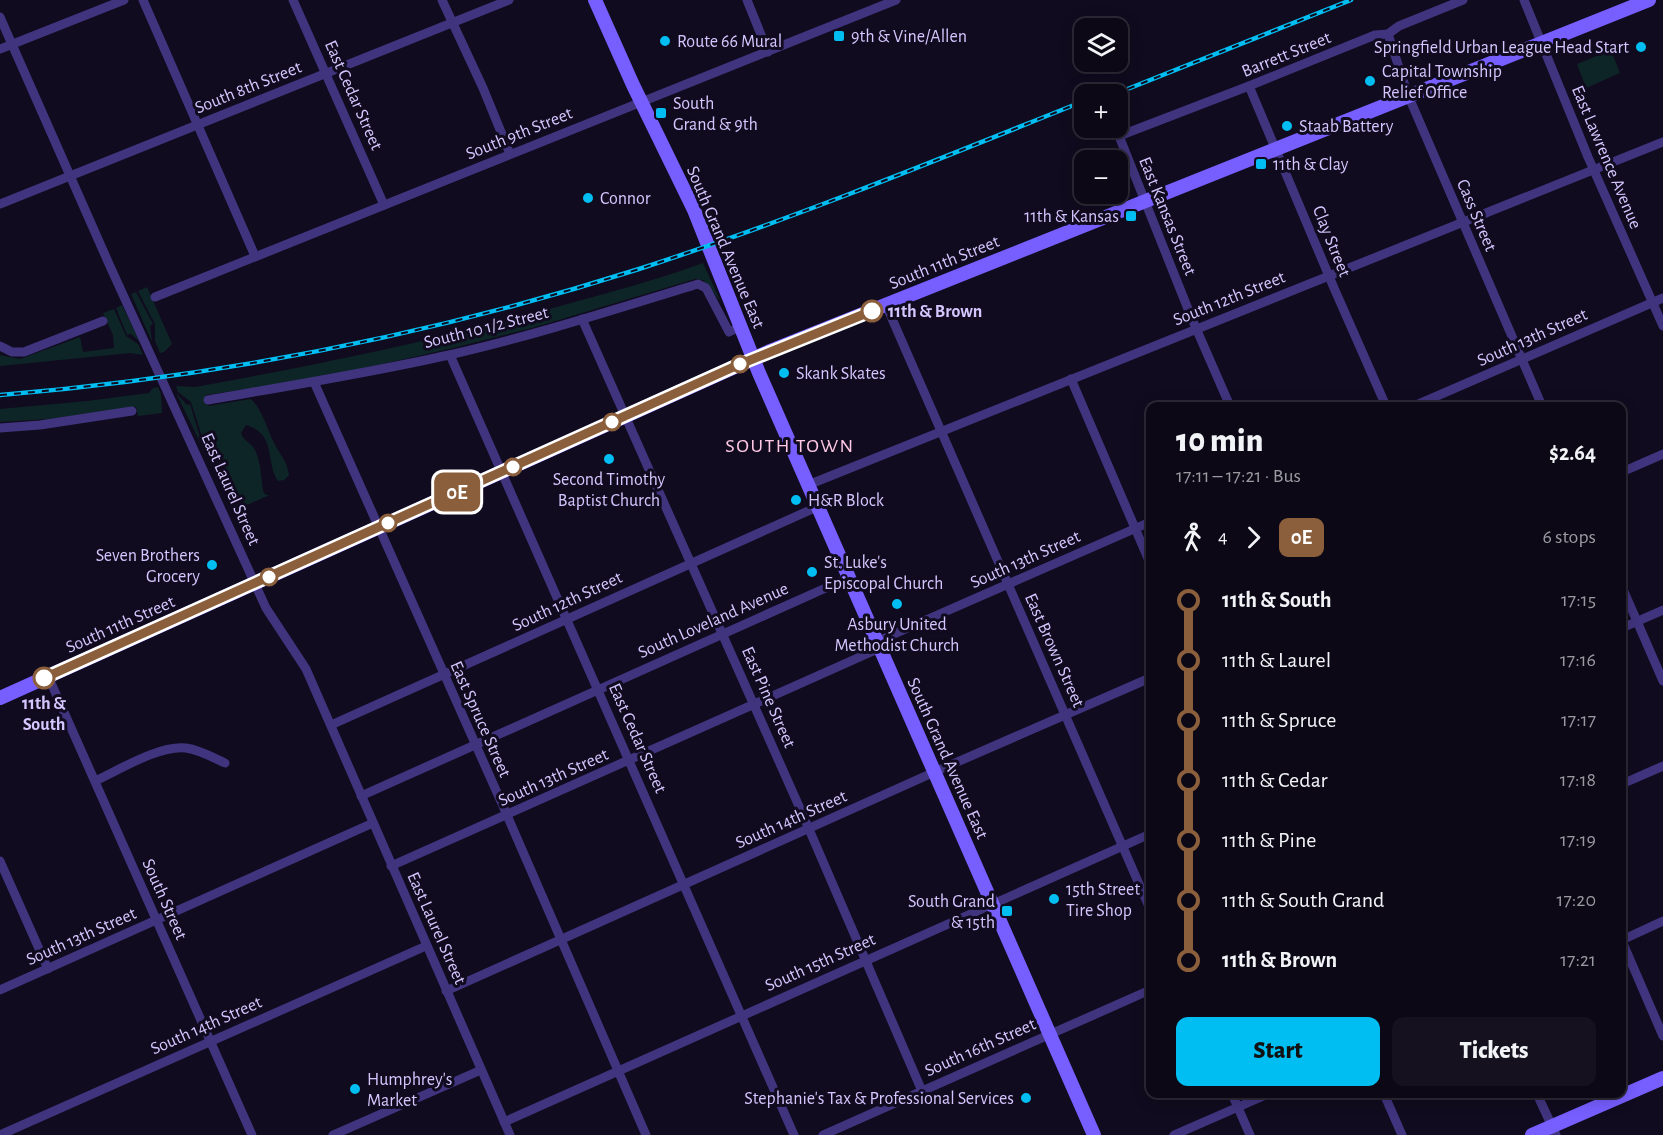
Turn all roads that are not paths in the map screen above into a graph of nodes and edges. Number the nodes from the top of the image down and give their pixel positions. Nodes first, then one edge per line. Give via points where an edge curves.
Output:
1 (124, 0) edge
2 (143, 0) edge
3 (293, 0) edge
4 (442, 0) edge
5 (509, 0) edge
6 (595, 0) edge
7 (747, 0) edge
8 (896, 0) edge
9 (1463, 0) edge
10 (1524, 0) edge
11 (1649, 0) edge
12 (0, 18) edge
13 (453, 23) junction
14 (1388, 34) junction
15 (1540, 42) junction
16 (12, 44) junction
17 (0, 49) edge
18 (768, 52) junction
19 (327, 73) junction
20 (1249, 86) junction
21 (1408, 96) junction
22 (642, 102) junction
23 (198, 125) junction
24 (1128, 133) edge
25 (1120, 138) edge
26 (1663, 142) edge
27 (1276, 149) junction
28 (510, 154) junction
29 (1594, 170) junction
30 (70, 176) junction
31 (1144, 202) junction
32 (0, 204) edge
33 (384, 205) junction
34 (1462, 223) junction
35 (255, 256) junction
36 (1329, 276) junction
37 (155, 297) dead end
38 (1663, 298) edge
39 (1653, 302) junction
40 (886, 305) junction
41 (582, 319) junction
42 (103, 321) dead end
43 (1663, 326) edge
44 (740, 327) junction
45 (1196, 329) junction
46 (0, 346) edge
47 (450, 355) junction
48 (753, 359) junction
49 (1521, 360) junction
50 (1071, 379) junction
51 (314, 382) junction
52 (208, 400) dead end
53 (1228, 402) edge
54 (1384, 402) edge
55 (1423, 402) edge
56 (1540, 402) edge
57 (132, 411) dead end
58 (625, 416) junction
59 (0, 428) edge
60 (941, 432) junction
61 (1663, 454) edge
62 (1626, 470) edge
63 (501, 472) junction
64 (808, 485) junction
65 (817, 507) junction
66 (1146, 524) edge
67 (379, 527) junction
68 (1135, 528) junction
69 (1146, 554) edge
70 (691, 563) junction
71 (848, 578) junction
72 (255, 583) junction
73 (1008, 584) junction
74 (1626, 596) edge
75 (1663, 610) edge
76 (567, 619) junction
77 (1637, 621) junction
78 (1626, 626) edge
79 (722, 634) junction
80 (880, 648) junction
81 (443, 675) junction
82 (48, 676) junction
83 (1146, 680) edge
84 (1663, 681) edge
85 (599, 690) junction
86 (0, 698) edge
87 (754, 704) junction
88 (1065, 715) junction
89 (331, 725) junction
90 (475, 745) junction
91 (630, 760) junction
92 (225, 763) dead end
93 (1663, 766) edge
94 (934, 772) junction
95 (95, 781) junction
96 (1626, 782) edge
97 (361, 796) junction
98 (507, 816) junction
99 (374, 824) junction
100 (809, 829) junction
101 (1146, 836) edge
102 (1123, 846) junction
103 (0, 861) edge
104 (392, 866) junction
105 (684, 884) junction
106 (1146, 900) edge
107 (992, 903) junction
108 (157, 920) junction
109 (1663, 921) edge
110 (1626, 938) edge
111 (561, 940) junction
112 (426, 946) junction
113 (1626, 949) edge
114 (865, 960) junction
115 (48, 969) junction
116 (0, 990) edge
117 (446, 991) junction
118 (1146, 992) edge
119 (741, 1016) junction
120 (1050, 1034) junction
121 (1663, 1036) edge
122 (210, 1042) junction
123 (481, 1070) junction
124 (617, 1071) junction
125 (1663, 1078) edge
126 (922, 1091) junction
127 (1626, 1096) edge
128 (1234, 1098) edge
129 (1259, 1098) edge
130 (1386, 1098) edge
131 (1539, 1098) edge
132 (1622, 1098) edge
133 (1238, 1107) junction
134 (504, 1122) junction
135 (1554, 1131) edge
136 (0, 1135) edge
137 (252, 1135) edge
138 (333, 1135) edge
139 (510, 1135) edge
140 (646, 1135) edge
141 (794, 1135) edge
142 (824, 1135) edge
143 (1094, 1135) edge
144 (1174, 1135) edge
145 (1250, 1135) edge
146 (1402, 1135) edge
147 (1532, 1135) edge

1 - 16 street
2 - 23 street
3 - 19 street, East Cedar Street
4 - 13 street
5 - 13 street, South 8th Street
6 - 22 street, South Grand Avenue East
7 - 18 street
8 - 18 street, South 9th Street
9 - 14 street, Barrett Street
10 - 15 street, East Lawrence Avenue
11 - 15 street, South 11th Street
12 - 16 street, East Laurel Street
13 - 19 street, South 8th Street
13 - 28 street
14 - 20 street, Barrett Street via 1375,35
14 - 21 street, Cass Street
15 - 21 street, South 11th Street
15 - 29 street, East Lawrence Avenue
16 - 17 street
16 - 30 street, East Laurel Street
18 - 22 street, South 9th Street
19 - 23 street, South 8th Street
19 - 33 street, East Cedar Street
20 - 24 street, Barrett Street
20 - 27 street, Clay Street
21 - 27 street, South 11th Street
21 - 34 street, Cass Street
22 - 28 street, South 9th Street
22 - 44 street, South Grand Avenue East via 694,210
23 - 30 street, South 8th Street
23 - 35 street
25 - 31 street, East Kansas Street
26 - 29 street, South 12th Street
27 - 31 street, South 11th Street
27 - 36 street, Clay Street
28 - 33 street, South 9th Street
29 - 34 street, South 12th Street
29 - 39 street, East Lawrence Avenue
30 - 32 street, South 8th Street
30 - 72 street, East Laurel Street
31 - 40 street, South 11th Street
31 - 45 street, East Kansas Street
33 - 35 street, South 9th Street
34 - 36 street, South 12th Street
34 - 49 street, Cass Street
35 - 37 street, South 9th Street
36 - 45 street, South 12th Street
36 - 54 street, Clay Street
38 - 39 street, South 13th Street
39 - 43 street, East Lawrence Avenue
39 - 49 street, South 13th Street
40 - 48 street, South 11th Street
40 - 60 street, East Brown Street
41 - 44 street, South 10 1/2 Street via 698,284 706,288 729,332
41 - 47 street, South 10 1/2 Street
41 - 58 street, East Pine Street
42 - 46 street via 24,352
44 - 48 street, South Grand Avenue East
45 - 50 street, South 12th Street
45 - 53 street, East Kansas Street
47 - 51 street, South 10 1/2 Street
47 - 63 street, East Cedar Street
48 - 58 street, South 11th Street
48 - 64 street, South Grand Avenue East
49 - 55 street, South 13th Street
49 - 56 street, Cass Street
50 - 60 street, South 12th Street
50 - 68 street
51 - 52 street, South 10 1/2 Street
51 - 67 street, East Spruce Street
57 - 59 street
58 - 63 street, South 11th Street
58 - 70 street, East Pine Street
60 - 64 street, South 12th Street
60 - 73 street, East Brown Street
61 - 62 street
63 - 67 street, South 11th Street
63 - 76 street, East Cedar Street
64 - 65 street, South Grand Avenue East
65 - 70 street, South 12th Street
65 - 71 street, South Grand Avenue East
66 - 68 street, South 13th Street
67 - 72 street, South 11th Street
67 - 81 street, East Spruce Street
68 - 69 street
68 - 73 street, South 13th Street
70 - 76 street, South 12th Street
70 - 79 street, East Pine Street
71 - 79 street, South Loveland Avenue
71 - 80 street, South Grand Avenue East
72 - 82 street, South 11th Street
72 - 89 street, East Laurel Street via 274,622 306,669
73 - 80 street, South 13th Street via 885,638
73 - 88 street, East Brown Street
74 - 77 street
75 - 77 street
76 - 81 street, South 12th Street
76 - 85 street, East Cedar Street
77 - 78 street
77 - 84 street
79 - 85 street, South Loveland Avenue
79 - 87 street, East Pine Street
80 - 87 street, South 13th Street
80 - 94 street, South Grand Avenue East
81 - 89 street, South 12th Street
81 - 90 street, East Spruce Street
82 - 86 street, South 11th Street
82 - 95 street, South Street
83 - 88 street, South 14th Street
85 - 90 street, South Loveland Avenue
85 - 91 street, East Cedar Street
87 - 91 street, South 13th Street
87 - 100 street, East Pine Street
88 - 94 street, South 14th Street
88 - 102 street, East Brown Street
89 - 97 street, East Laurel Street
90 - 97 street, South Loveland Avenue
90 - 98 street, East Spruce Street
91 - 98 street, South 13th Street
91 - 105 street, East Cedar Street
92 - 95 street via 198,751 168,749
93 - 96 street
94 - 100 street, South 14th Street
94 - 107 street, South Grand Avenue East
95 - 108 street, South Street
97 - 99 street, East Laurel Street
98 - 104 street, South 13th Street
98 - 111 street, East Spruce Street
99 - 104 street, East Laurel Street
99 - 108 street, South 13th Street
100 - 105 street, South 14th Street
100 - 114 street, East Pine Street
101 - 102 street, South 15th Street
102 - 106 street, East Brown Street
102 - 107 street, South 15th Street
103 - 115 street
104 - 112 street, East Laurel Street
105 - 111 street, South 14th Street
105 - 119 street, East Cedar Street
107 - 114 street, South 15th Street
107 - 120 street, South Grand Avenue East
108 - 115 street, South 13th Street
108 - 122 street, South Street
109 - 110 street
111 - 117 street, South 14th Street
111 - 124 street, East Spruce Street
112 - 117 street, East Laurel Street
112 - 122 street, South 14th Street
113 - 121 street
114 - 119 street, South 15th Street
114 - 126 street, East Pine Street
115 - 116 street, South 13th Street
117 - 123 street, East Laurel Street
118 - 120 street, South 16th Street
119 - 124 street, South 15th Street
119 - 141 street, East Cedar Street
120 - 126 street, South 16th Street
120 - 143 street, South Grand Avenue East
122 - 136 street, South 14th Street
122 - 137 street, South Street
123 - 134 street, East Laurel Street
123 - 138 street
124 - 134 street, South 15th Street
124 - 140 street, East Spruce Street
125 - 127 street
126 - 142 street, South 16th Street
128 - 133 street
129 - 133 street
130 - 146 street
131 - 135 street
132 - 135 street
133 - 144 street
133 - 145 street
134 - 139 street, East Laurel Street
135 - 147 street

